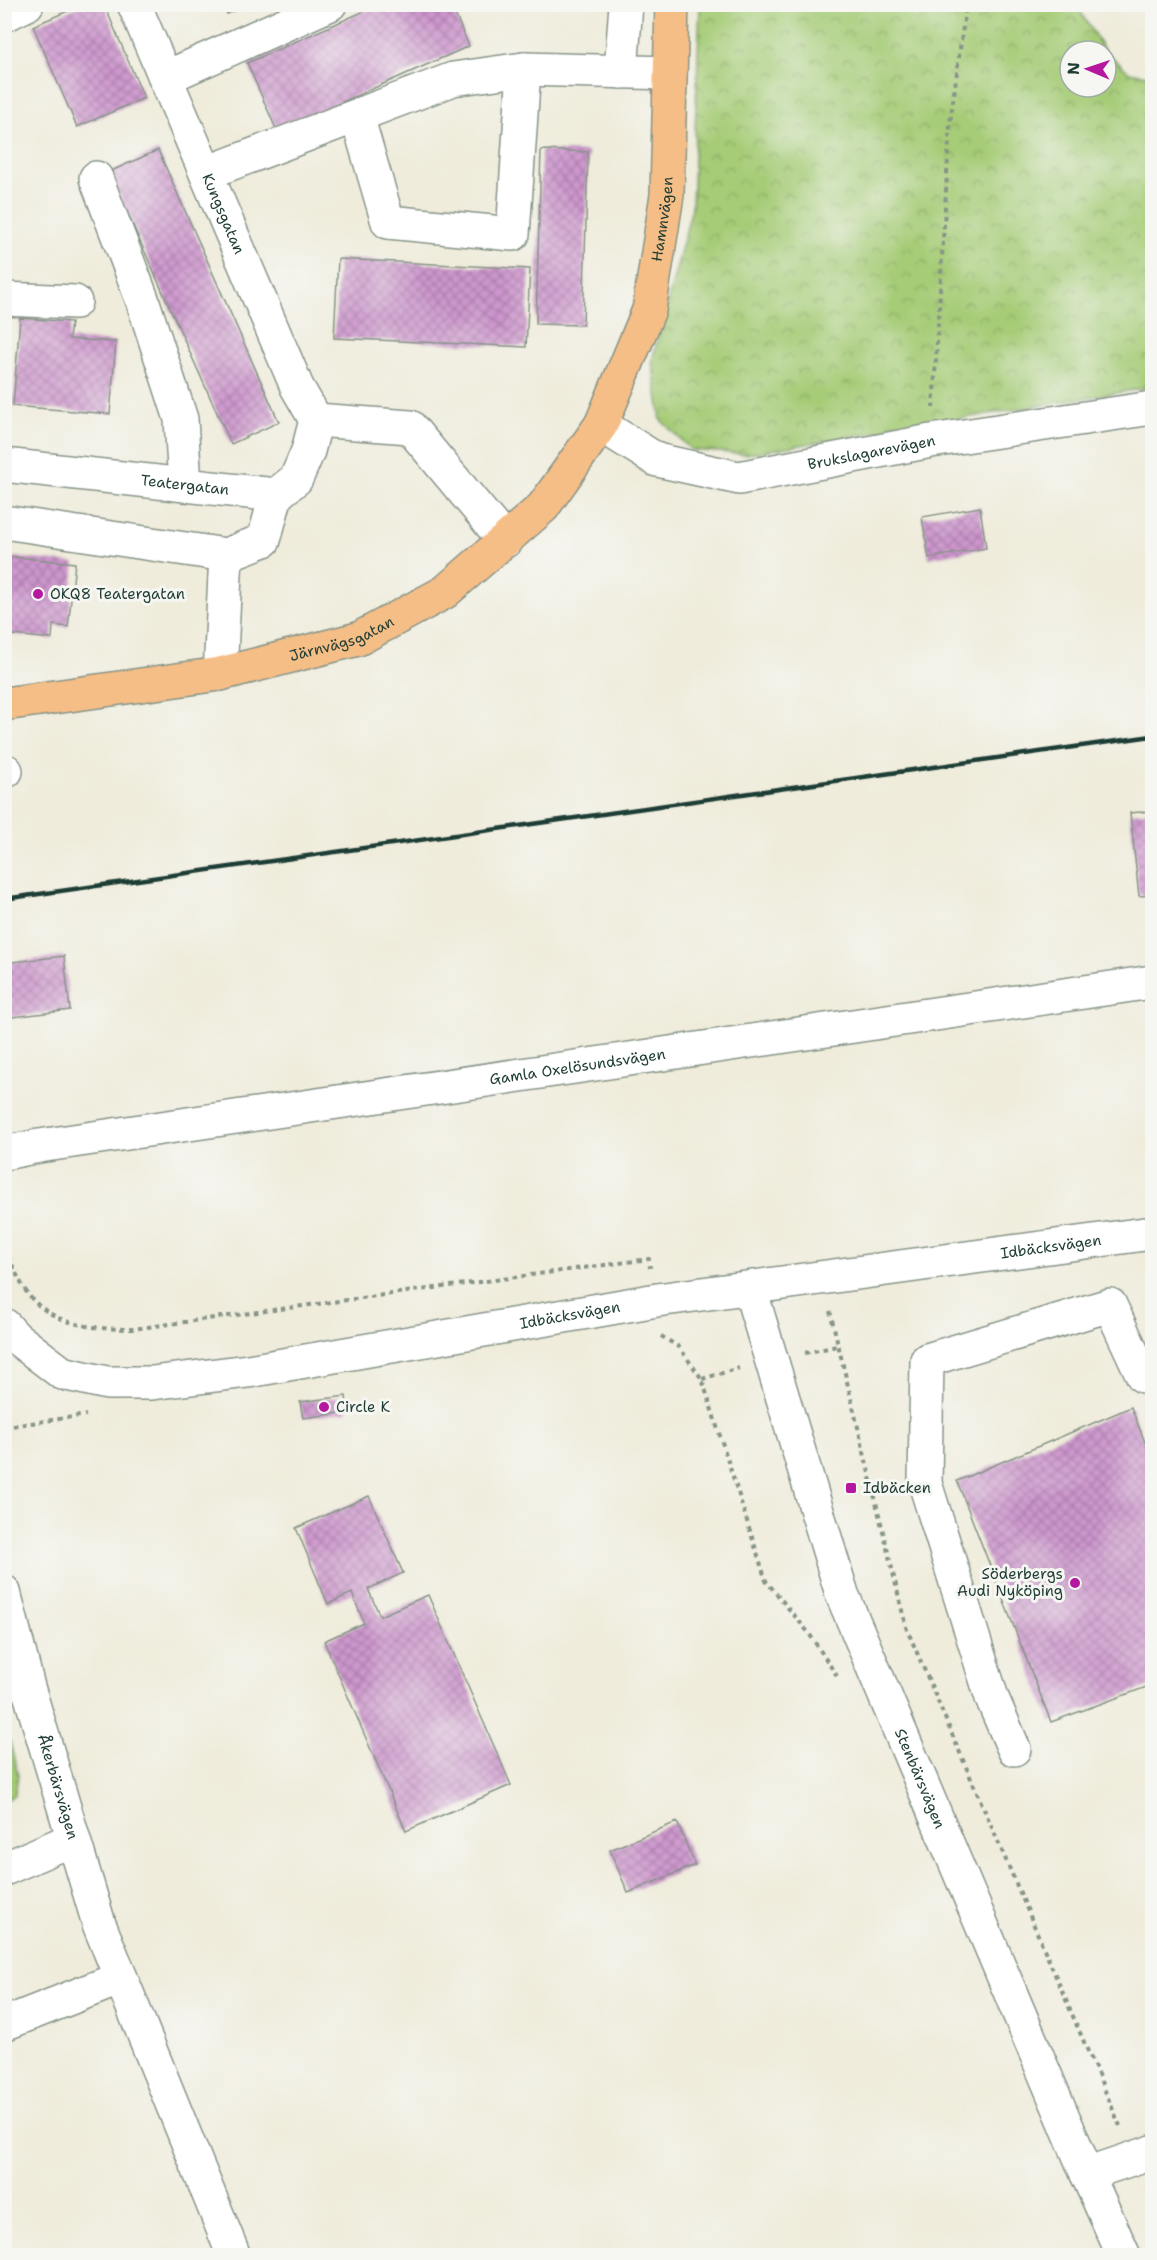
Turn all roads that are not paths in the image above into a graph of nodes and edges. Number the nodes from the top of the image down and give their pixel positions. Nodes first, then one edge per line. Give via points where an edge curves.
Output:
1 (27, 4) edge
2 (134, 4) edge
3 (330, 4) edge
4 (626, 4) edge
5 (672, 4) edge
6 (4, 15) edge
7 (524, 69) junction
8 (621, 72) junction
9 (670, 73) junction
10 (165, 78) junction
11 (357, 116) junction
12 (206, 174) junction
13 (96, 178) dead end
14 (4, 299) edge
15 (75, 302) dead end
16 (1152, 408) edge
17 (316, 420) junction
18 (602, 425) junction
19 (4, 465) edge
20 (185, 485) junction
21 (276, 495) junction
22 (4, 522) edge
23 (505, 540) junction
24 (226, 555) junction
25 (220, 674) junction
26 (4, 704) edge
27 (1152, 982) edge
28 (4, 1154) edge
29 (1152, 1233) edge
30 (750, 1289) junction
31 (8, 1337) edge
32 (1152, 1373) edge
33 (4, 1592) edge
34 (1014, 1749) dead end
35 (73, 1839) junction
36 (4, 1869) edge
37 (121, 1978) junction
38 (4, 2024) edge
39 (1143, 2155) edge
40 (1087, 2174) junction
41 (234, 2256) edge
42 (1125, 2256) edge

1 - 6 street
2 - 10 street, Kungsgatan
3 - 10 street
4 - 8 street
5 - 9 main road, Hamnvägen
7 - 8 street
7 - 11 street via 453,79
7 - 11 street via 513,234 388,222
8 - 9 street
9 - 18 main road, Hamnvägen via 667,195 649,310
10 - 12 street, Kungsgatan
11 - 12 street
12 - 17 street, Kungsgatan via 297,387
13 - 20 street via 181,419
14 - 15 street
16 - 18 street, Brukslagarevägen via 931,441 739,478 657,460
17 - 21 street via 296,479
17 - 23 street via 410,427
18 - 23 main road, Järnvägsgatan via 543,507
19 - 20 street, Teatergatan
20 - 21 street, Teatergatan
21 - 24 street via 264,540
22 - 24 street
23 - 25 main road, Järnvägsgatan via 446,592 358,639
24 - 25 street
25 - 26 main road, Järnvägsgatan
27 - 28 street, Gamla Oxelösundsvägen
29 - 30 street, Idbäcksvägen
30 - 31 street, Idbäcksvägen via 657,1300 248,1371 152,1383 107,1383 62,1373
30 - 40 street, Stenbärsvägen via 842,1594
32 - 34 street via 1143,1376 1110,1305 927,1360 926,1483 992,1698
33 - 35 street, Åkerbärsvägen
35 - 36 street
35 - 37 street, Åkerbärsvägen via 99,1924
37 - 38 street
37 - 41 street, Åkerbärsvägen
39 - 40 street
40 - 42 street, Stenbärsvägen

